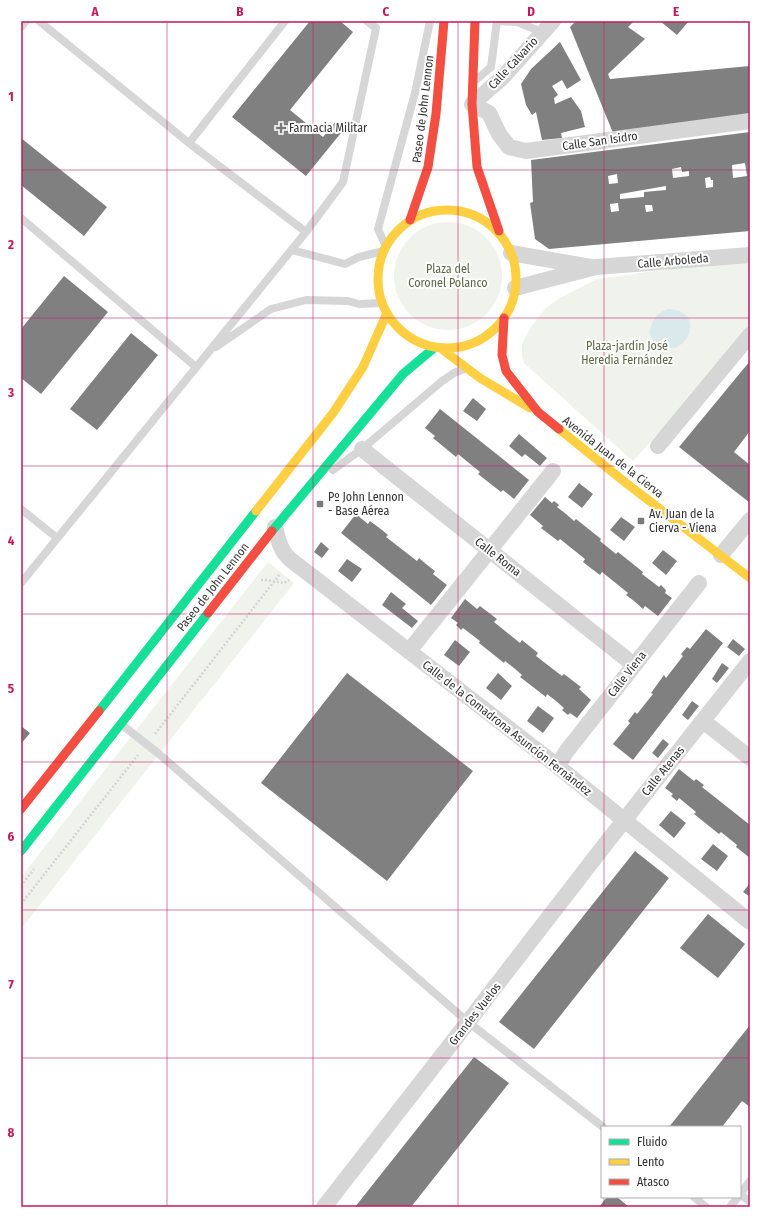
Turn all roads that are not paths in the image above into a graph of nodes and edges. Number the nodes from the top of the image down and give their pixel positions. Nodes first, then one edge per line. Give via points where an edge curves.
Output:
1 (26, 21) edge
2 (39, 21) edge
3 (285, 21) edge
4 (367, 21) edge
5 (430, 21) edge
6 (444, 21) edge
7 (475, 21) edge
8 (498, 21) edge
9 (512, 21) edge
10 (539, 25) edge
11 (21, 27) edge
12 (473, 82) junction
13 (472, 104) junction
14 (750, 121) edge
15 (189, 143) junction
16 (21, 218) edge
17 (410, 220) junction
18 (499, 231) junction
19 (306, 232) junction
20 (384, 249) junction
21 (292, 250) junction
22 (511, 253) junction
23 (750, 255) edge
24 (596, 267) junction
25 (515, 288) junction
26 (382, 303) junction
27 (386, 315) junction
28 (504, 318) junction
29 (750, 335) edge
30 (434, 348) junction
31 (443, 350) junction
32 (207, 353) junction
33 (196, 367) junction
34 (467, 368) junction
35 (538, 412) junction
36 (658, 446) dead end
37 (362, 450) junction
38 (553, 471) dead end
39 (306, 489) junction
40 (21, 509) edge
41 (750, 520) edge
42 (275, 527) junction
43 (57, 538) junction
44 (490, 550) junction
45 (722, 555) junction
46 (750, 578) edge
47 (21, 583) edge
48 (699, 583) dead end
49 (409, 651) junction
50 (750, 661) edge
51 (634, 665) junction
52 (703, 721) junction
53 (121, 724) junction
54 (750, 758) edge
55 (558, 766) junction
56 (21, 809) edge
57 (624, 820) junction
58 (21, 851) edge
59 (750, 922) edge
60 (468, 1022) junction
61 (602, 1126) edge
62 (750, 1181) edge
63 (741, 1193) edge
64 (741, 1195) edge
65 (695, 1198) edge
66 (737, 1198) edge
67 (750, 1202) edge
68 (324, 1207) edge
69 (706, 1207) edge
70 (730, 1207) edge

1 - 11 lane
2 - 15 lane
3 - 15 lane
4 - 19 lane via 376,28 343,182
5 - 20 lane via 415,93 378,229
6 - 17 main road, Paseo de John Lennon via 436,114 428,167
7 - 12 main road
8 - 9 lane
8 - 12 lane via 491,67
9 - 10 lane
10 - 13 street, Calle Calvario via 502,77
12 - 13 main road
13 - 14 street, Calle San Isidro via 489,112 499,134 509,147 526,151
13 - 18 main road via 477,167
15 - 19 lane
16 - 33 lane
17 - 18 main road via 431,211 452,210 474,214
17 - 20 main road
18 - 22 main road
19 - 21 lane
20 - 21 lane via 345,264
20 - 26 main road via 378,269
21 - 32 lane
22 - 24 street, Calle Arboleda
22 - 25 main road
23 - 24 street, Calle Arboleda
24 - 25 street, Calle Arboleda
25 - 28 main road via 512,303
26 - 27 main road
26 - 32 lane via 306,300 271,309
27 - 30 main road via 410,337
27 - 56 main road, Paseo de John Lennon via 363,367 333,413
28 - 31 main road via 484,336 466,345
28 - 35 main road, Avenida Juan de la Cierva via 502,355 506,371
29 - 36 street
30 - 31 main road
30 - 39 main road, Paseo de John Lennon via 403,374
31 - 34 main road, Avenida Juan de la Cierva
32 - 33 lane
33 - 43 lane
34 - 35 main road, Avenida Juan de la Cierva
34 - 37 lane via 441,382
35 - 45 main road, Avenida Juan de la Cierva
37 - 39 lane
37 - 44 street, Calle Roma
38 - 44 street
39 - 42 main road, Paseo de John Lennon
40 - 43 lane
41 - 45 street
42 - 49 street, Calle de la Comadrona Asunción Fernández via 279,543 287,557
42 - 53 main road, Paseo de John Lennon
43 - 47 lane
44 - 49 street
44 - 51 street, Calle Roma
45 - 46 main road, Avenida Juan de la Cierva
48 - 51 street, Calle Viena
49 - 55 street, Calle de la Comadrona Asunción Fernández
50 - 52 street, Calle Atenas
51 - 55 street, Calle Viena via 566,752
52 - 54 street
52 - 57 street, Calle Atenas
53 - 58 main road, Paseo de John Lennon
53 - 60 lane
55 - 57 street, Calle de la Comadrona Asunción Fernández
57 - 59 street, Calle de la Comadrona Asunción Fernández
57 - 60 street, Grandes Vuelos
60 - 61 lane
60 - 68 street, Grandes Vuelos
62 - 63 lane
64 - 67 lane
65 - 69 lane
66 - 70 lane

